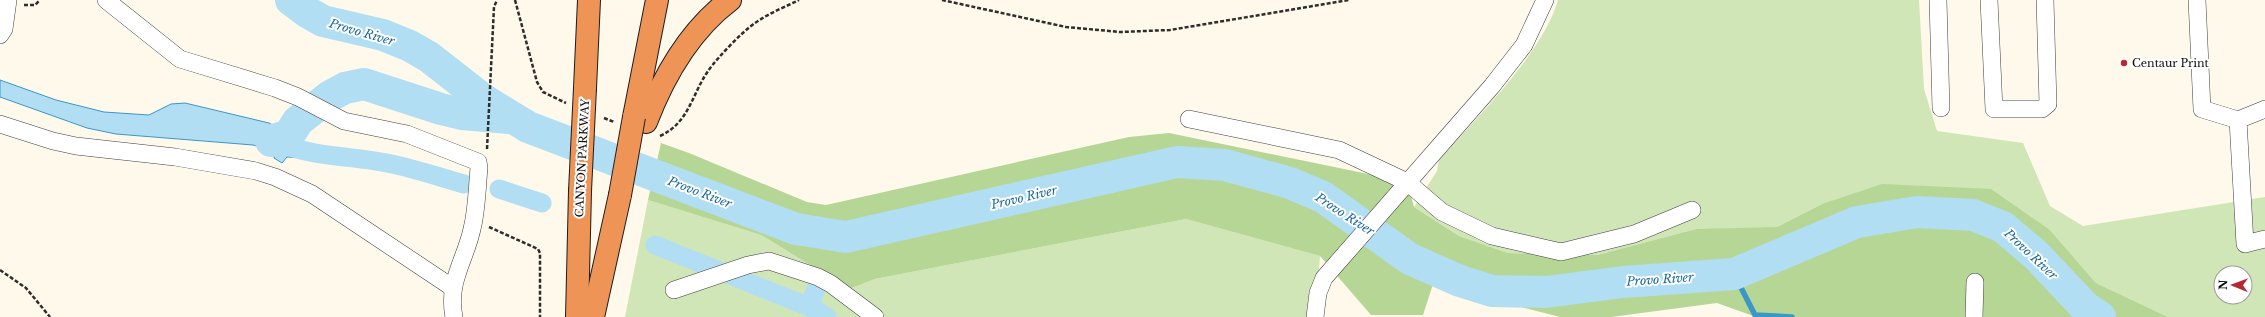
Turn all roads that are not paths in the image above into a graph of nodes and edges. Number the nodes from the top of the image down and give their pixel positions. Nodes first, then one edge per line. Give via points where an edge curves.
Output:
1 (8, 0) edge
2 (106, 0) edge
3 (588, 0) edge
4 (657, 0) edge
5 (730, 0) edge
6 (1545, 0) edge
7 (1938, 0) edge
8 (1989, 0) edge
9 (2045, 0) edge
10 (2197, 0) edge
11 (0, 35) edge
12 (1941, 108) dead end
13 (2265, 109) edge
14 (1189, 119) dead end
15 (640, 120) junction
16 (2238, 120) junction
17 (0, 124) edge
18 (1408, 182) junction
19 (1692, 210) dead end
20 (2265, 239) edge
21 (1974, 282) dead end
22 (453, 288) junction
23 (674, 290) dead end
24 (454, 317) edge
25 (577, 317) edge
26 (593, 317) edge
27 (875, 317) edge
28 (1315, 317) edge
29 (1974, 317) edge

1 - 11 street via 4,28
2 - 22 street via 180,59 275,88 352,123 407,134 478,162 473,225
3 - 25 highway, CANYON PARKWAY, bridge
4 - 15 highway
5 - 15 highway via 701,26 684,47
6 - 18 street via 1524,45 1492,86
7 - 12 street
8 - 9 street via 1994,109 2042,109 2048,104
10 - 16 street via 2202,109
13 - 16 street
14 - 18 street via 1339,150
15 - 26 highway, bridge via 620,195
16 - 20 street via 2245,244
17 - 22 street via 76,146 175,157 275,176 312,194
18 - 19 street via 1442,212 1492,236 1561,252 1634,234
18 - 28 street via 1324,278 1318,293
21 - 29 street
22 - 24 street via 451,302
23 - 27 street via 748,265 774,262 831,284

